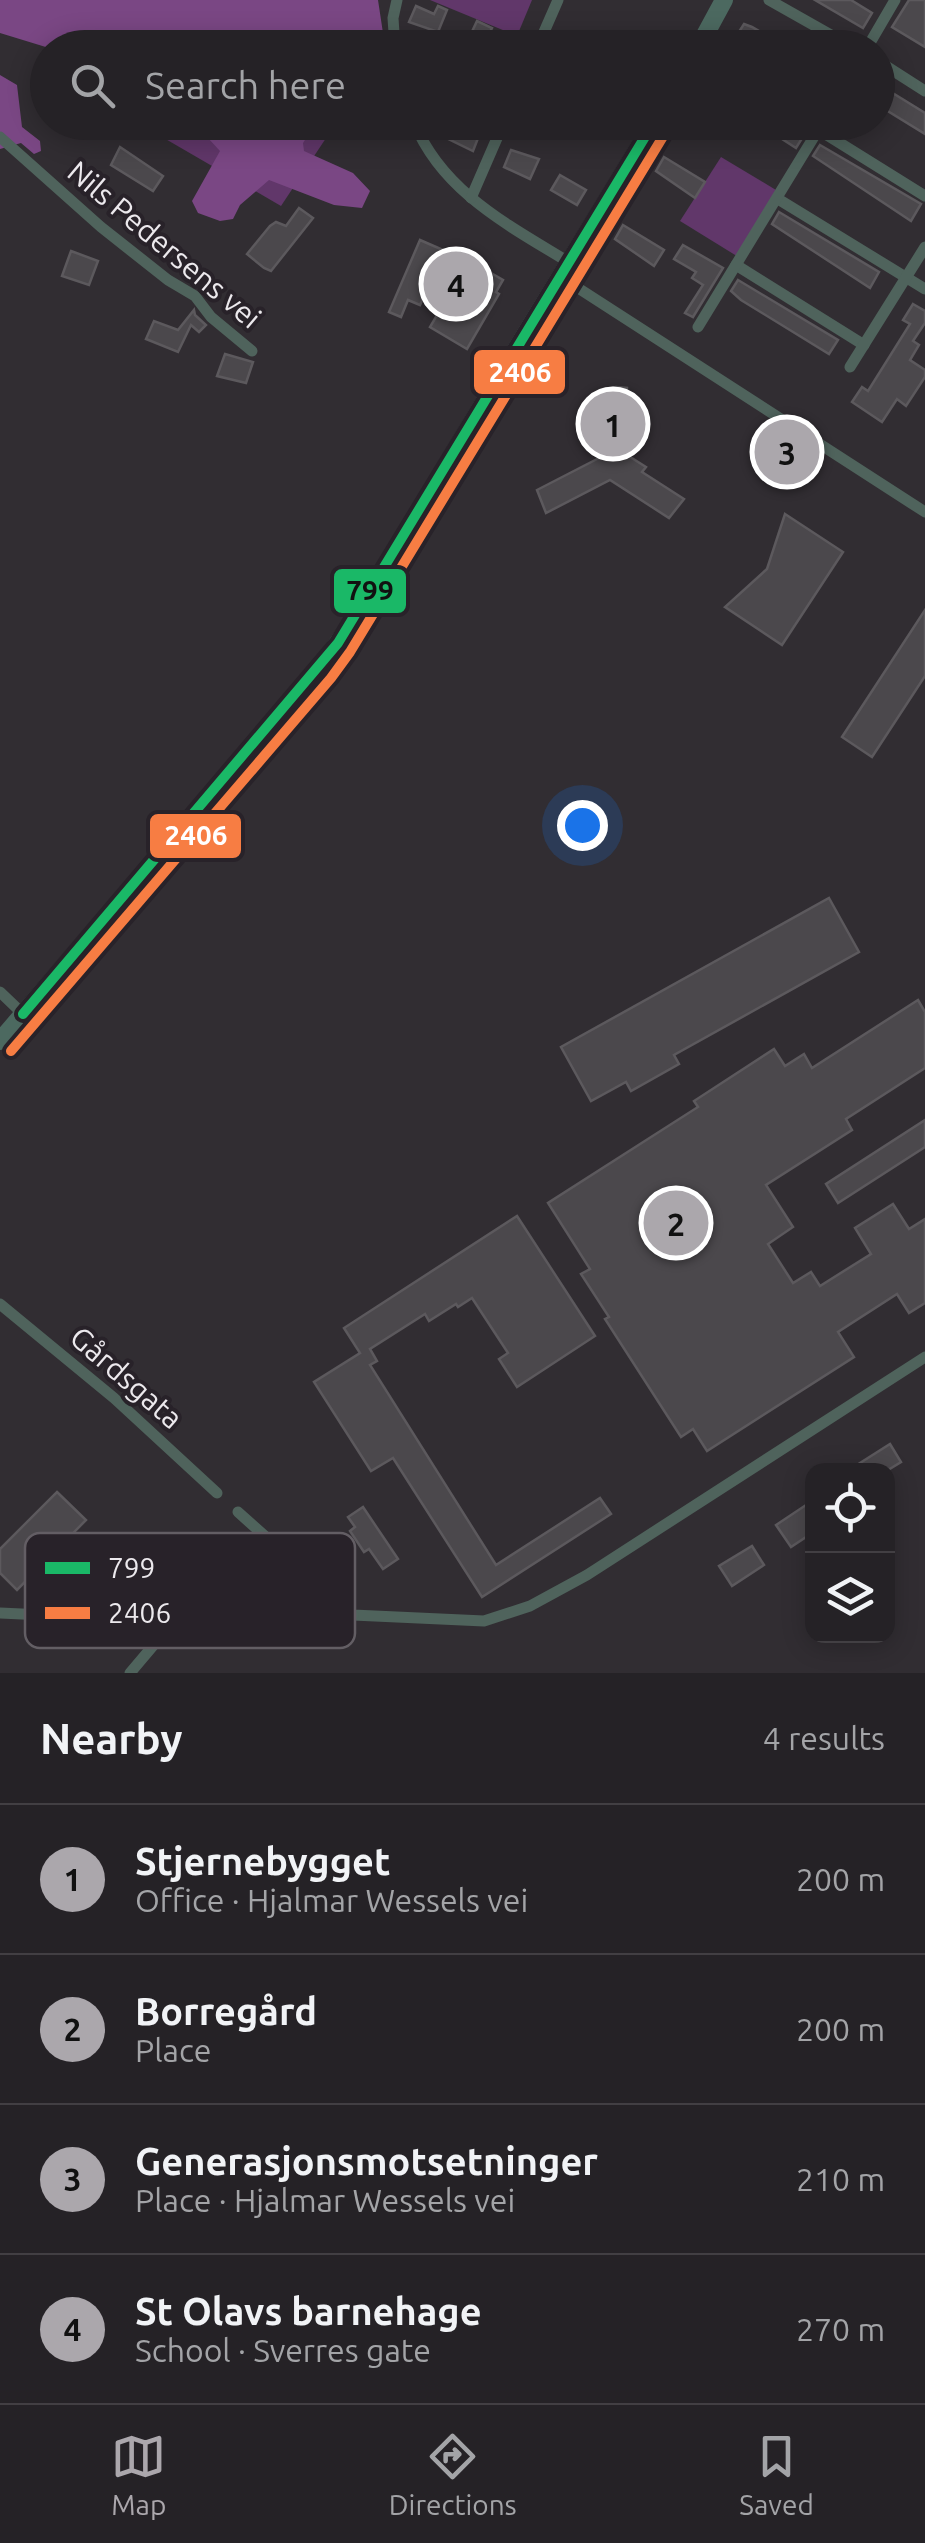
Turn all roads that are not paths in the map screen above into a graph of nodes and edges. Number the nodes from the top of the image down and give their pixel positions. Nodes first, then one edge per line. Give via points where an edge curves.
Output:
1 (397, 0) edge
2 (558, 0) edge
3 (724, 0) edge
4 (769, 0) edge
5 (895, 0) edge
6 (394, 30) edge
7 (545, 30) edge
8 (708, 30) edge
9 (822, 30) edge
10 (878, 30) edge
11 (895, 71) edge
12 (925, 90) edge
13 (0, 137) edge
14 (425, 140) edge
15 (496, 140) edge
16 (643, 140) edge
17 (813, 140) edge
18 (842, 140) edge
19 (925, 196) edge
20 (471, 198) junction
21 (778, 199) junction
22 (925, 247) edge
23 (736, 264) junction
24 (566, 270) junction
25 (907, 277) junction
26 (925, 289) edge
27 (698, 327) dead end
28 (864, 345) junction
29 (252, 350) dead end
30 (850, 367) dead end
31 (925, 512) edge
32 (0, 992) edge
33 (23, 1014) junction
34 (0, 1041) edge
35 (0, 1304) edge
36 (925, 1358) edge
37 (217, 1493) dead end
38 (238, 1512) dead end
39 (259, 1533) edge
40 (0, 1613) edge
41 (25, 1614) edge
42 (355, 1615) edge
43 (151, 1648) edge
44 (130, 1673) edge

1 - 6 street
2 - 7 street
3 - 8 main road
4 - 9 street
5 - 10 street
11 - 12 street
13 - 29 street, Nils Pedersens vei
14 - 20 street
15 - 20 street
16 - 24 main road
17 - 21 street
18 - 19 street
20 - 24 street
21 - 23 street
21 - 25 street
22 - 25 street
23 - 27 street
23 - 28 street
24 - 31 street
24 - 33 main road via 344,636
25 - 26 street
25 - 28 street
28 - 30 street
32 - 33 street
33 - 34 main road
35 - 37 street, Gårdsgata
36 - 42 street via 530,1606 484,1621
38 - 39 street
40 - 41 street
43 - 44 street

